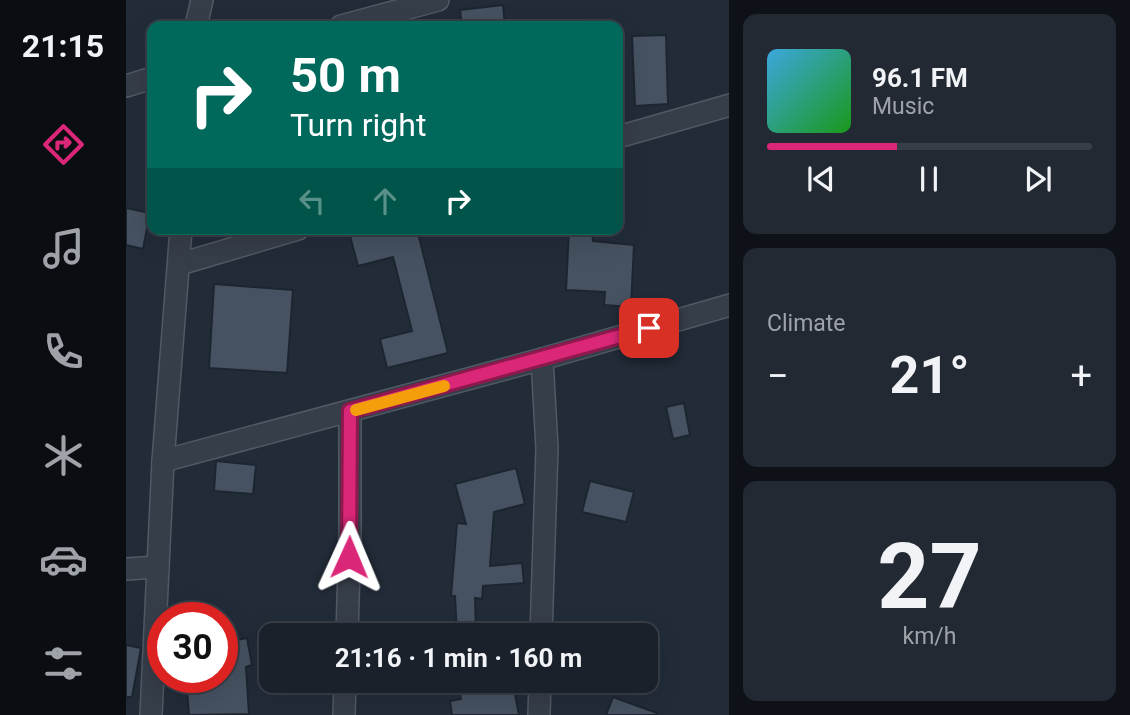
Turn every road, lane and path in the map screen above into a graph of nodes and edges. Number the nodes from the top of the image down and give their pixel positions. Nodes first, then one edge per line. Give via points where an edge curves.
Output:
1 (202, 0) edge
2 (438, 0) edge
3 (402, 5) edge
4 (197, 21) edge
5 (356, 21) edge
6 (147, 80) edge
7 (126, 86) edge
8 (729, 105) edge
9 (623, 136) edge
10 (181, 235) edge
11 (279, 235) edge
12 (180, 264) junction
13 (729, 305) edge
14 (542, 359) junction
15 (350, 411) junction
16 (163, 461) junction
17 (158, 568) junction
18 (126, 569) edge
19 (346, 623) edge
20 (541, 623) edge
21 (345, 693) edge
22 (540, 693) edge
23 (151, 715) edge
24 (344, 715) edge
25 (539, 715) edge

1 - 4 street
2 - 3 street
3 - 5 street
6 - 7 street
8 - 9 street
10 - 12 street
11 - 12 street
12 - 16 street
13 - 14 street
14 - 15 street
14 - 20 street via 547,448
15 - 16 street
15 - 19 street
16 - 17 street
17 - 18 street
17 - 23 street
21 - 24 street
22 - 25 street

